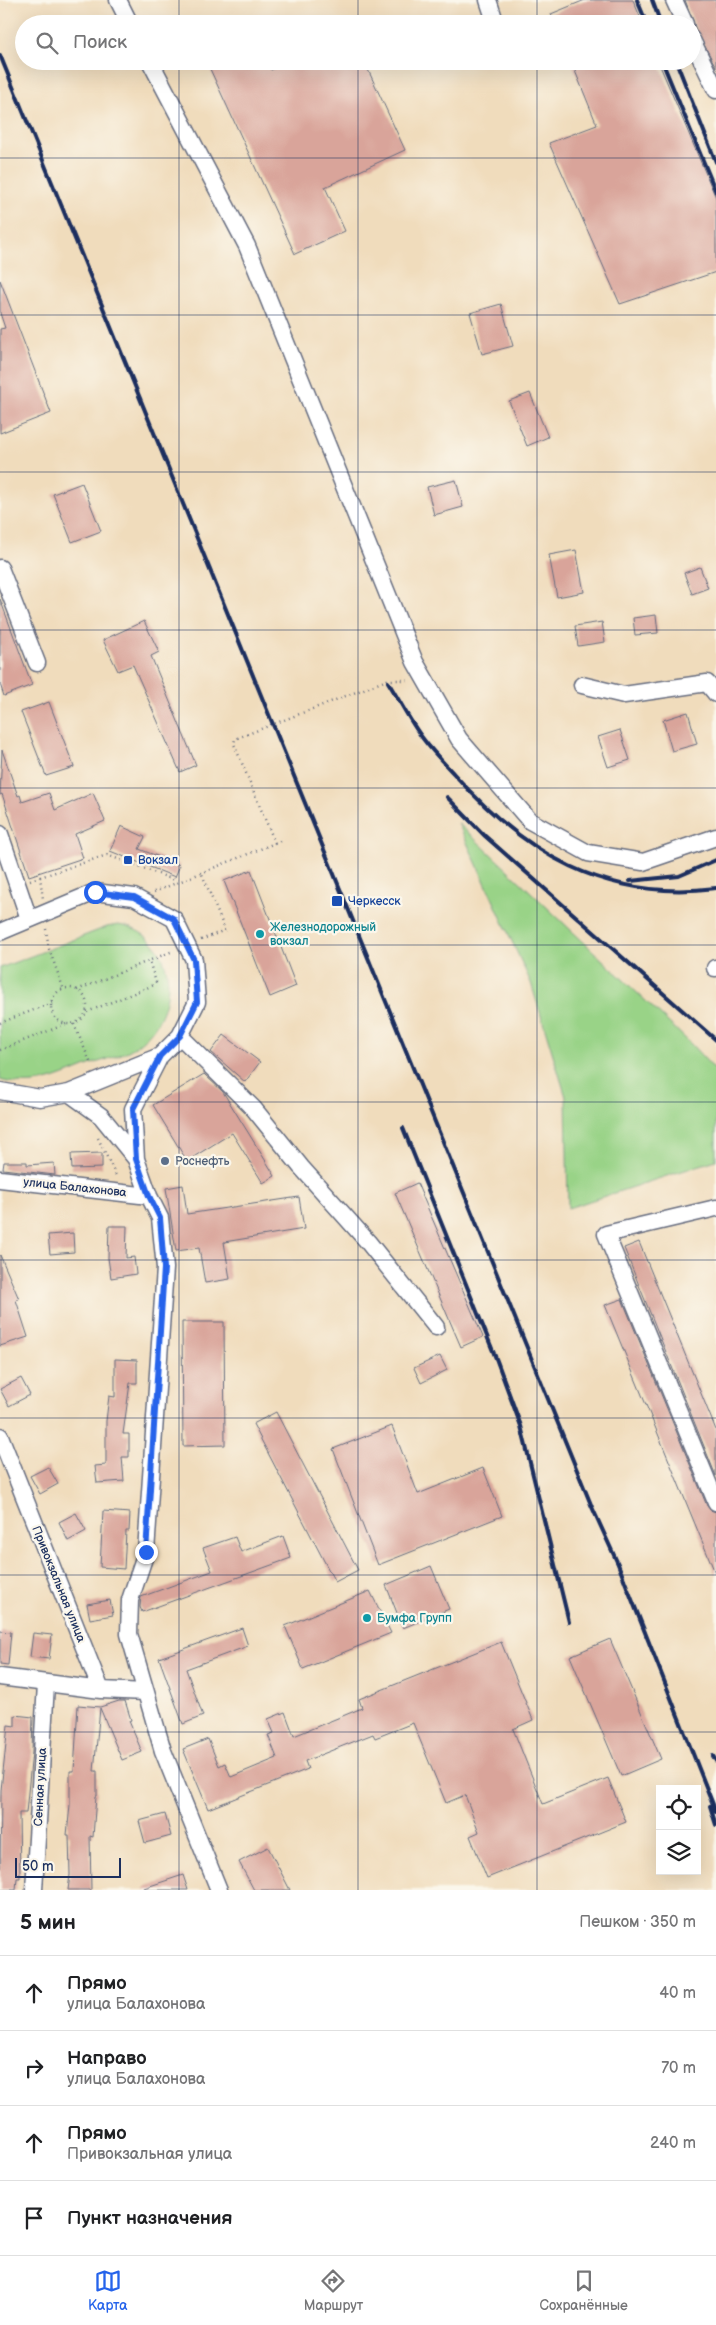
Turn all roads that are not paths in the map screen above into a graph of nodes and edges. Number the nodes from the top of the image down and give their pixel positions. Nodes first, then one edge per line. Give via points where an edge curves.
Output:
1 (118, 0) edge
2 (488, 0) edge
3 (674, 0) edge
4 (126, 15) edge
5 (493, 15) edge
6 (681, 15) edge
7 (701, 59) edge
8 (155, 70) edge
9 (716, 90) edge
10 (0, 568) edge
11 (37, 663) dead end
12 (582, 685) dead end
13 (716, 694) edge
14 (0, 834) edge
15 (716, 837) edge
16 (29, 919) junction
17 (0, 932) edge
18 (180, 1036) junction
19 (160, 1056) junction
20 (0, 1091) edge
21 (69, 1093) junction
22 (136, 1159) junction
23 (0, 1179) edge
24 (149, 1196) junction
25 (716, 1208) edge
26 (436, 1327) dead end
27 (0, 1436) edge
28 (716, 1502) edge
29 (0, 1677) edge
30 (46, 1684) junction
31 (101, 1690) junction
32 (146, 1692) junction
33 (34, 1890) edge
34 (219, 1890) edge

1 - 4 street
2 - 5 street
3 - 6 street
7 - 9 street
8 - 15 street via 247,246 415,662 459,739 530,821 588,853 643,862
10 - 11 street
12 - 13 street via 624,696 707,683
14 - 16 street
16 - 17 street
16 - 18 street via 95,892 134,897 174,919 194,960 197,1002
18 - 19 street
18 - 26 street via 254,1109
19 - 21 street
19 - 22 street via 133,1109
20 - 21 street via 40,1098
21 - 22 street via 101,1116
22 - 24 street
23 - 24 street, улица Балахонова
24 - 32 street via 160,1218 164,1268 146,1552 130,1600 129,1634
25 - 28 street via 606,1234
27 - 31 street, Привокзальная улица
29 - 30 street
30 - 31 street
30 - 33 street, Сенная улица
31 - 32 street
32 - 34 street via 163,1750

